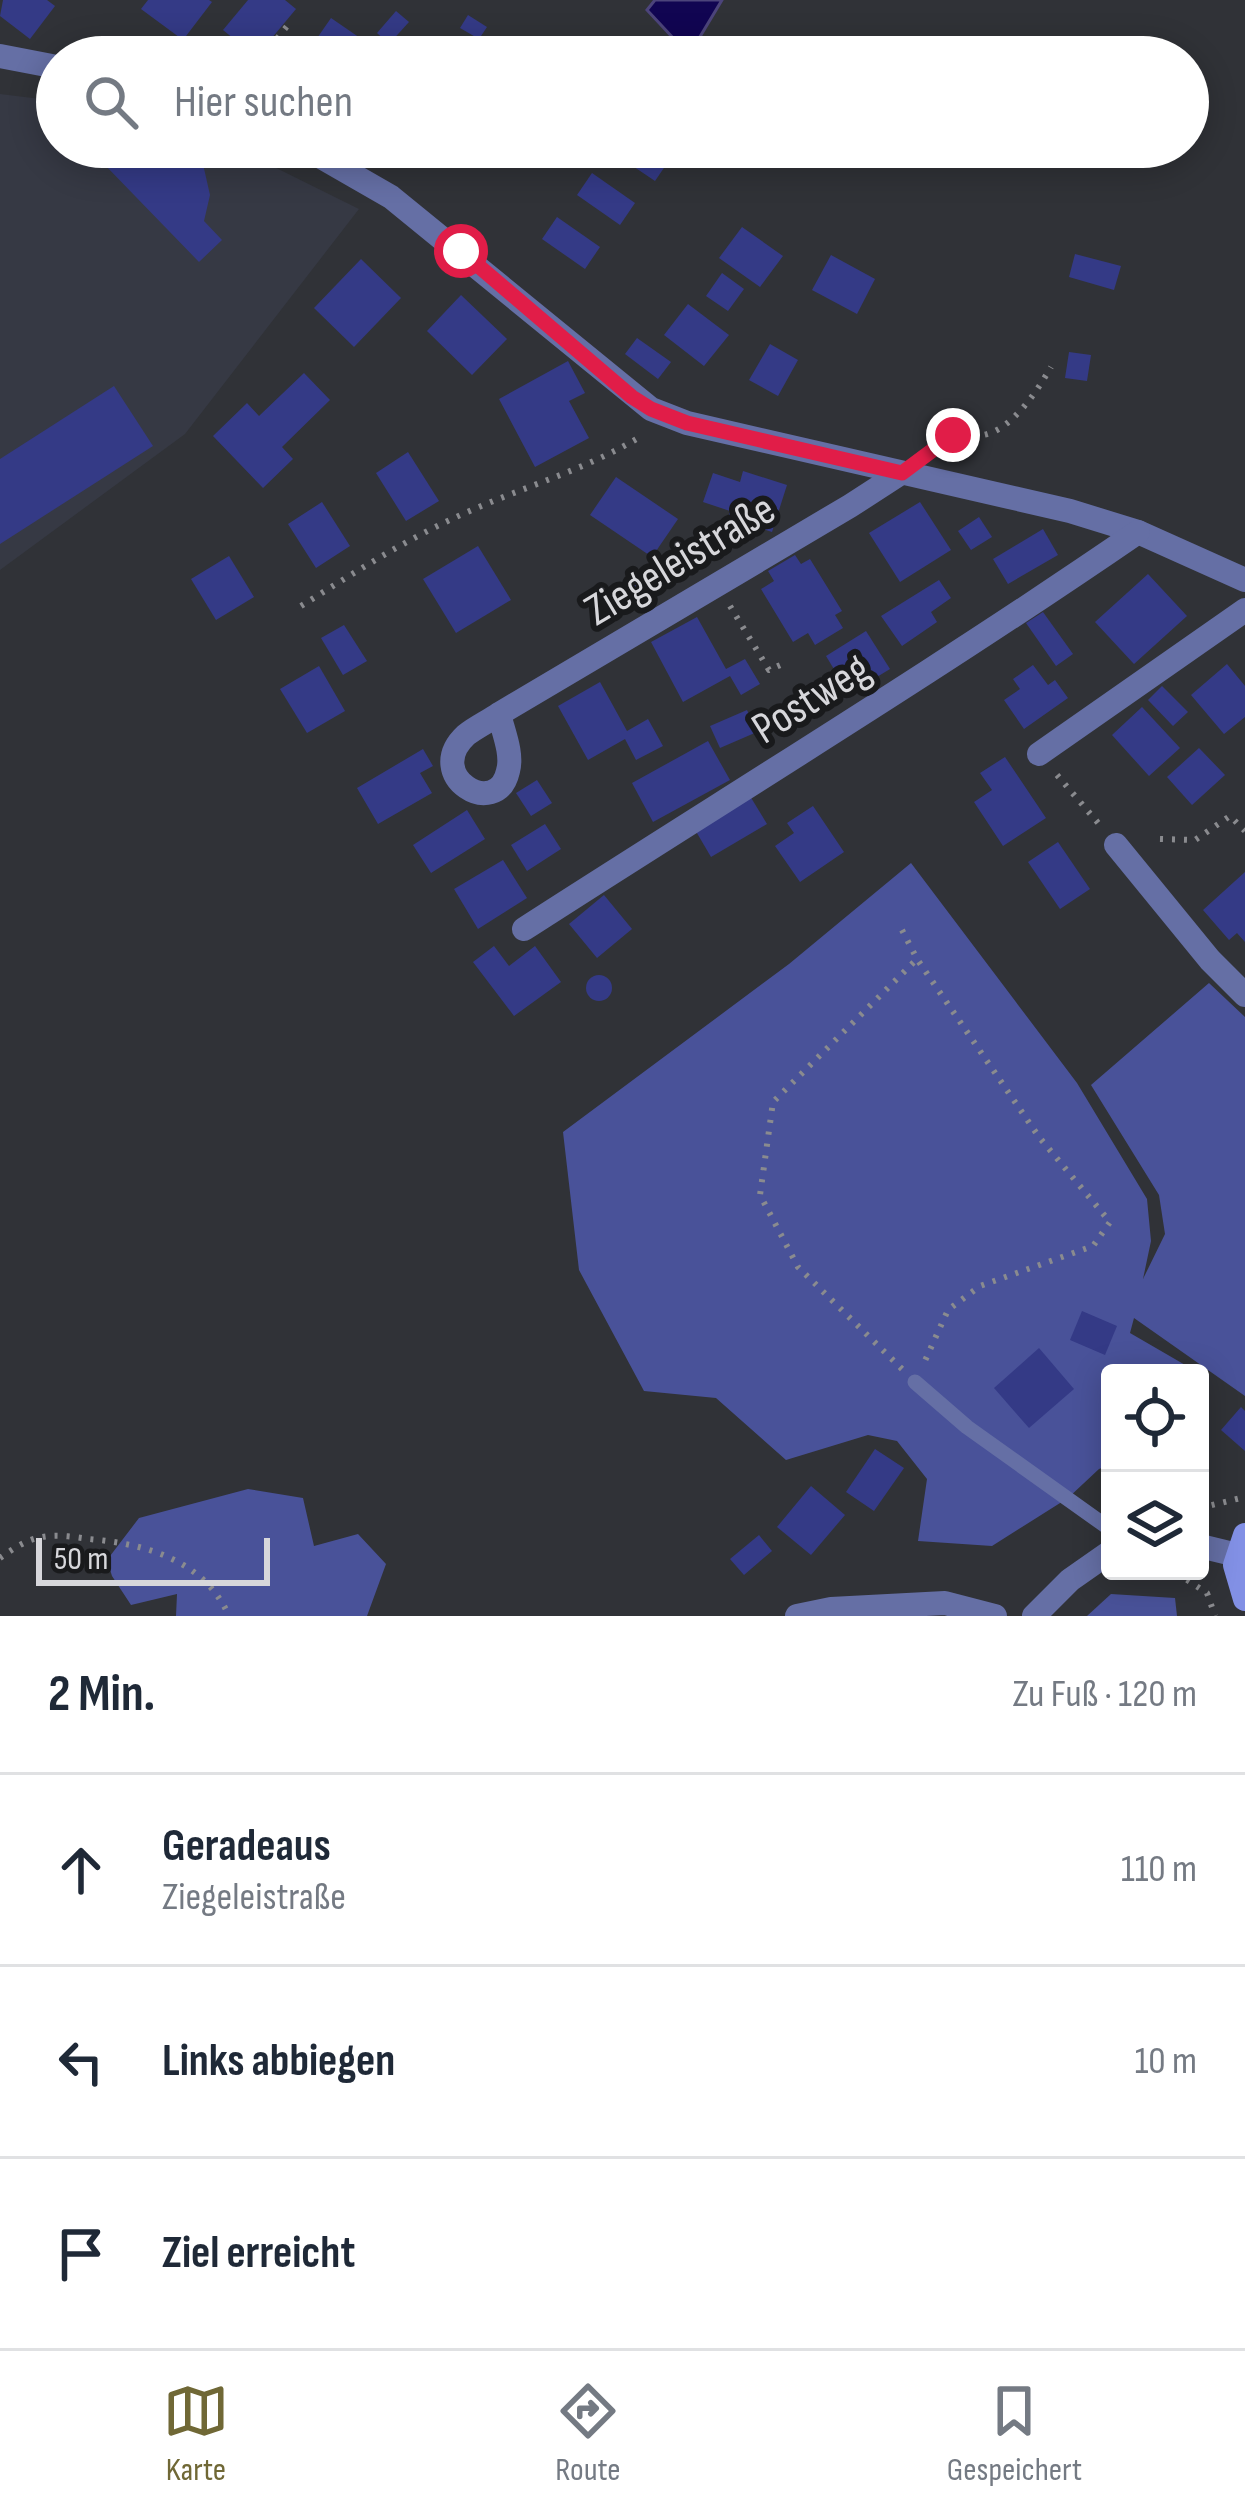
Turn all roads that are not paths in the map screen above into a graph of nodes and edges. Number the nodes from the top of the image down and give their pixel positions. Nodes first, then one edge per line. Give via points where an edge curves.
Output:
1 (0, 56) edge
2 (36, 63) edge
3 (341, 168) edge
4 (902, 473) junction
5 (1138, 532) junction
6 (1245, 580) edge
7 (1245, 610) edge
8 (500, 714) dead end
9 (1039, 754) road end
10 (1116, 844) road end
11 (524, 929) dead end
12 (1245, 995) edge
13 (915, 1382) road end
14 (1101, 1523) edge
15 (1241, 1545) edge
16 (1209, 1546) edge
17 (1101, 1554) edge
18 (1245, 1599) edge
19 (797, 1616) edge
20 (995, 1616) edge
21 (1034, 1616) edge

1 - 2 street
3 - 4 street, Ziegeleistraße via 391,197 632,397 671,418
4 - 5 street, Ziegeleistraße
4 - 8 street, Ziegeleistraße
5 - 6 street, Ziegeleistraße
5 - 11 street, Postweg
7 - 9 street
10 - 12 street
13 - 14 lane
15 - 16 street
15 - 18 main road via 1237,1583
17 - 21 street
19 - 20 street via 945,1603

